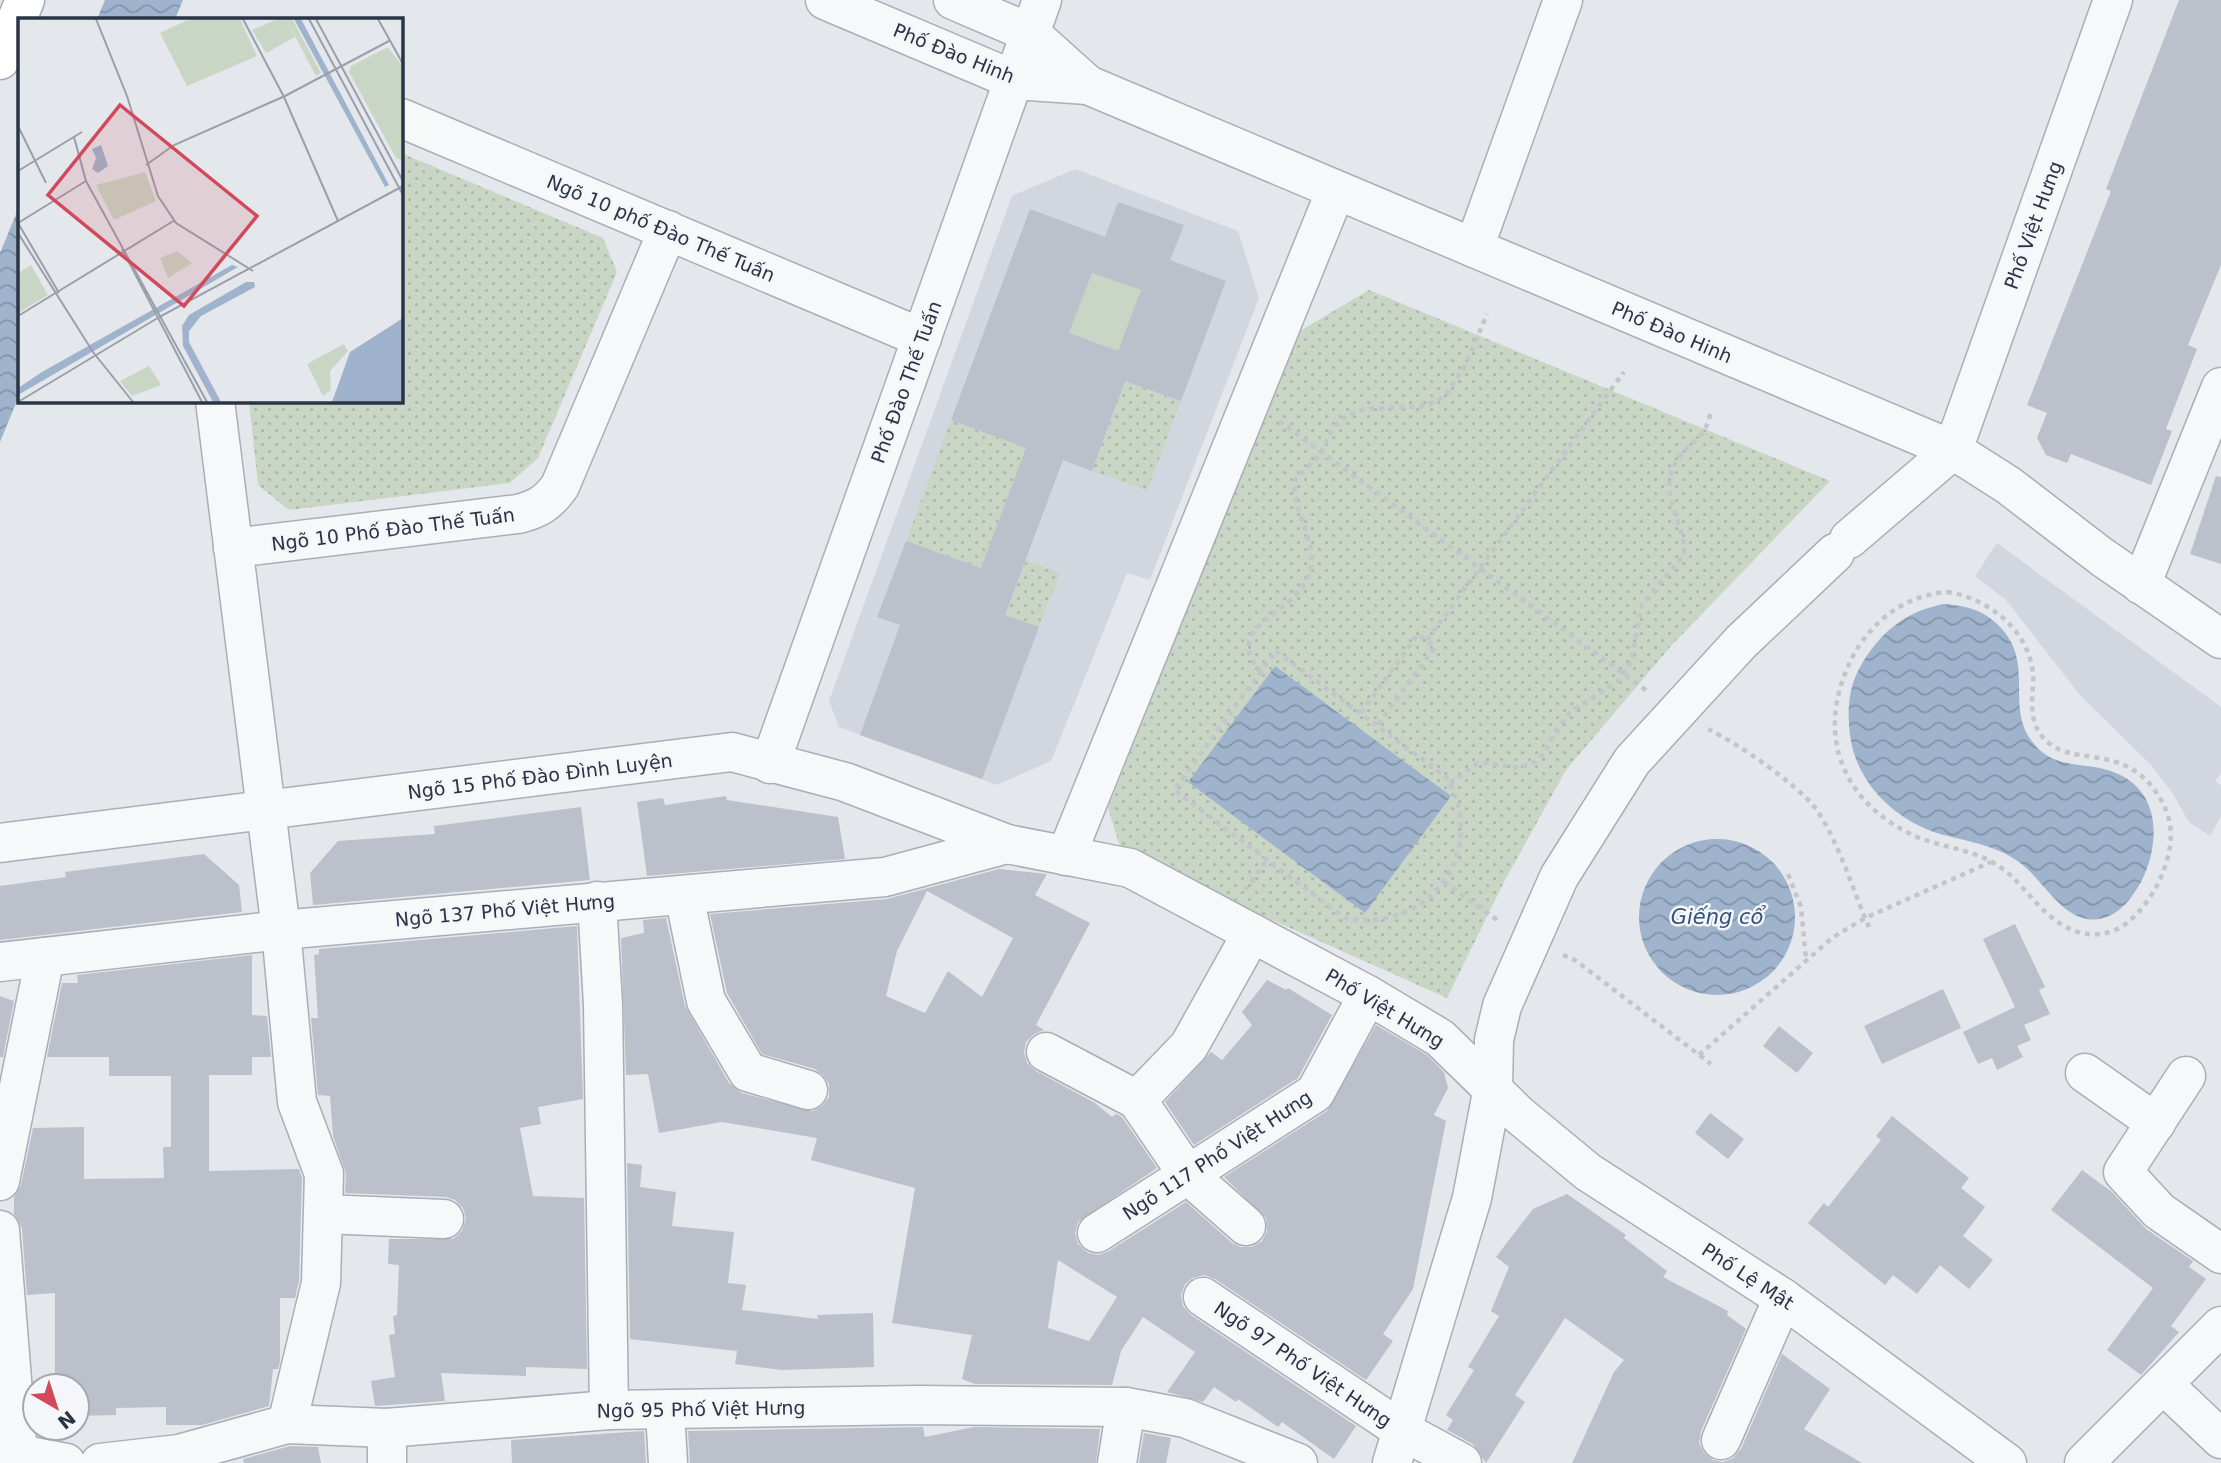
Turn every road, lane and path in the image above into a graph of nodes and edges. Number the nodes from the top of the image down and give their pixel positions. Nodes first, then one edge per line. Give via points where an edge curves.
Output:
1 (25, 0) edge
2 (825, 0) edge
3 (953, 0) edge
4 (1563, 0) edge
5 (2113, 0) edge
6 (1036, 17) edge
7 (0, 60) edge
8 (1014, 80) junction
9 (1088, 85) junction
10 (402, 118) edge
11 (1336, 190) junction
12 (668, 230) junction
13 (1474, 248) junction
14 (1487, 314) dead end
15 (922, 338) junction
16 (1624, 372) dead end
17 (2221, 387) edge
18 (215, 402) edge
19 (1712, 410) dead end
20 (1272, 415) dead end
21 (1953, 450) junction
22 (1322, 452) junction
23 (233, 548) junction
24 (1480, 568) junction
25 (2141, 585) junction
26 (2221, 639) edge
27 (1427, 640) junction
28 (1261, 672) junction
29 (1625, 675) junction
30 (1361, 713) junction
31 (1676, 713) junction
32 (1377, 726) junction
33 (770, 764) junction
34 (1450, 783) junction
35 (915, 809) junction
36 (266, 810) junction
37 (0, 842) edge
38 (1007, 844) junction
39 (1066, 856) junction
40 (1267, 860) junction
41 (1992, 862) junction
42 (918, 868) junction
43 (1787, 874) dead end
44 (1444, 882) junction
45 (684, 895) junction
46 (1241, 896) dead end
47 (597, 901) junction
48 (1865, 918) junction
49 (1869, 928) dead end
50 (281, 930) junction
51 (1252, 933) junction
52 (1529, 943) junction
53 (45, 957) junction
54 (1806, 959) junction
55 (0, 962) edge
56 (1368, 995) junction
57 (1046, 1052) dead end
58 (1699, 1055) junction
59 (1711, 1064) dead end
60 (2085, 1073) dead end
61 (2186, 1076) dead end
62 (1493, 1087) junction
63 (808, 1090) dead end
64 (1137, 1100) junction
65 (2156, 1123) junction
66 (1188, 1175) junction
67 (0, 1181) edge
68 (324, 1214) junction
69 (444, 1219) dead end
70 (1246, 1226) dead end
71 (0, 1230) edge
72 (1097, 1233) dead end
73 (2220, 1251) edge
74 (1203, 1297) dead end
75 (1783, 1298) junction
76 (2221, 1326) edge
77 (2163, 1384) junction
78 (1125, 1407) junction
79 (609, 1410) junction
80 (666, 1411) junction
81 (287, 1424) junction
82 (2221, 1439) edge
83 (1721, 1440) dead end
84 (387, 1445) edge
85 (1398, 1447) edge
86 (9, 1456) edge
87 (1992, 1459) edge
88 (66, 1463) edge
89 (100, 1463) edge
90 (667, 1463) edge
91 (1117, 1463) edge
92 (1298, 1463) edge
93 (1462, 1463) edge
94 (2084, 1463) edge

1 - 7 main road
2 - 8 street, Phố Đào Hinh
3 - 6 street, Phố Đào Hinh
4 - 13 street
5 - 21 street, Phố Việt Hưng
6 - 8 street, Phố Đào Thế Tuấn
6 - 9 street, Phố Đào Hinh
8 - 9 street, Phố Đào Hinh
8 - 15 street, Phố Đào Thế Tuấn
9 - 11 street, Phố Đào Hinh
10 - 12 street, Ngõ 10 phố Đào Thế Tuấn
11 - 13 street, Phố Đào Hinh
11 - 39 street
12 - 15 street, Ngõ 10 phố Đào Thế Tuấn
12 - 23 street, Ngõ 10 Phố Đào Thế Tuấn via 560,486 549,501 518,514
13 - 21 street, Phố Đào Hinh
14 - 22 path via 1465,366 1444,397 1425,405 1354,411 1337,422
15 - 33 street, Phố Đào Thế Tuấn
16 - 24 path
17 - 25 street
18 - 23 street
19 - 29 path via 1703,434 1684,450 1671,474 1670,491 1684,537 1684,555 1642,604
20 - 22 path
21 - 25 street, Phố Đào Hinh via 2008,485
21 - 31 street via 1842,546 1741,642
22 - 24 path
22 - 28 path via 1301,470 1294,486 1311,552 1307,579 1285,606 1251,634 1247,645
23 - 36 street
24 - 27 path
24 - 29 path
25 - 26 street, Phố Đào Hinh
27 - 30 path via 1419,634
27 - 32 path via 1435,647
28 - 30 path via 1276,651
28 - 40 path via 1174,790
29 - 31 path
29 - 34 path via 1570,712 1535,762 1519,768 1476,764
30 - 32 path
31 - 48 path via 1725,737 1810,802 1830,836
31 - 52 street via 1632,761 1559,877
32 - 34 path
33 - 35 street, Ngõ 15 Phố Đào Đình Luyện via 845,782
33 - 36 street, Ngõ 15 Phố Đào Đình Luyện via 732,752
34 - 44 path via 1462,825 1458,855
35 - 38 street, Ngõ 15 Phố Đào Đình Luyện
35 - 42 street
36 - 37 street, Ngõ 15 Phố Đào Đình Luyện
36 - 50 street
38 - 39 street, Ngõ 15 Phố Đào Đình Luyện
38 - 42 street, Ngõ 137 Phố Việt Hưng
39 - 51 street, Phố Việt Hưng via 1130,868
40 - 44 path via 1345,918 1364,921 1395,918 1423,904
40 - 46 path
41 - 41 path via 2051,917 2067,928 2098,935 2126,923 2148,901 2167,864 2170,824 2161,800 2134,769 2108,758 2063,752 2040,734 2034,722 2031,660 2004,619 1962,594 1932,593 1886,615 1855,652 1835,704 1837,748 1856,792 1889,822
41 - 48 path
42 - 45 street, Ngõ 137 Phố Việt Hưng via 885,877
43 - 54 path via 1801,907
44 - 52 path
45 - 47 street, Ngõ 137 Phố Việt Hưng
45 - 63 street via 706,1001 748,1072
47 - 50 street, Ngõ 137 Phố Việt Hưng
47 - 79 street via 603,1006
48 - 49 path
48 - 54 path
50 - 53 street, Ngõ 137 Phố Việt Hưng
50 - 68 street via 297,1102 324,1174
51 - 56 street, Phố Việt Hưng
51 - 64 street via 1189,1046
52 - 58 path via 1575,960
52 - 62 street via 1502,1006 1494,1040
53 - 55 street, Ngõ 137 Phố Việt Hưng
53 - 67 street
54 - 58 path
56 - 62 street, Phố Việt Hưng via 1440,1038
56 - 66 street, Ngõ 117 Phố Việt Hưng via 1315,1093
57 - 64 street
58 - 59 path
60 - 65 street
61 - 65 street
62 - 75 street, Phố Lệ Mật via 1542,1136 1588,1172
62 - 85 street via 1472,1198
64 - 66 street
65 - 73 street via 2123,1172 2159,1211
66 - 70 street
66 - 72 street, Ngõ 117 Phố Việt Hưng
68 - 69 street
68 - 81 street via 321,1283
71 - 86 street
74 - 85 street, Ngõ 97 Phố Việt Hưng
75 - 83 street
75 - 87 street, Phố Lệ Mật
76 - 77 street
77 - 82 street
77 - 94 street
78 - 80 street, Ngõ 95 Phố Việt Hưng via 916,1405
78 - 91 street
78 - 92 street, Ngõ 95 Phố Việt Hưng via 1185,1418
79 - 80 street, Ngõ 95 Phố Việt Hưng
79 - 84 street, Ngõ 95 Phố Việt Hưng
80 - 90 street
81 - 84 street, Ngõ 95 Phố Việt Hưng
81 - 89 street, Ngõ 95 Phố Việt Hưng via 179,1454
85 - 93 street, Ngõ 97 Phố Việt Hưng
86 - 88 street

